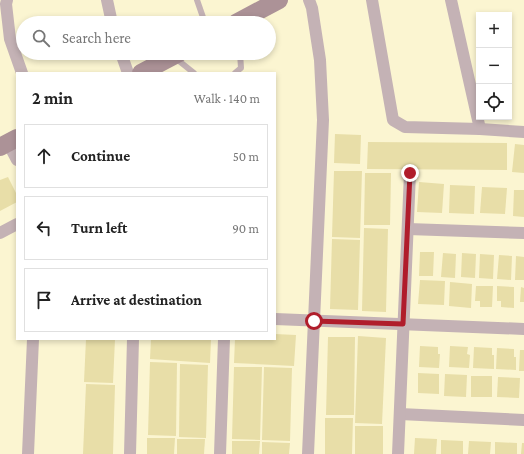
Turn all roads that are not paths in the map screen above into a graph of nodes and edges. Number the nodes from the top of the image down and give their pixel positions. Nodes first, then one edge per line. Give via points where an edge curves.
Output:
1 (7, 0) edge
2 (107, 0) edge
3 (197, 0) edge
4 (279, 0) edge
5 (309, 0) edge
6 (372, 0) edge
7 (451, 0) edge
8 (110, 16) edge
9 (203, 16) edge
10 (250, 16) edge
11 (16, 56) edge
12 (17, 60) edge
13 (123, 60) edge
14 (166, 60) edge
15 (181, 60) edge
16 (240, 60) edge
17 (22, 72) edge
18 (128, 72) edge
19 (143, 72) edge
20 (193, 72) edge
21 (236, 72) edge
22 (480, 129) junction
23 (524, 132) edge
24 (8, 143) edge
25 (16, 158) edge
26 (410, 173) dead end
27 (16, 225) edge
28 (408, 229) junction
29 (0, 233) edge
30 (524, 233) edge
31 (276, 319) edge
32 (314, 321) junction
33 (403, 324) junction
34 (524, 329) edge
35 (34, 340) edge
36 (133, 340) edge
37 (224, 340) edge
38 (400, 414) junction
39 (524, 420) edge
40 (28, 454) edge
41 (130, 454) edge
42 (220, 454) edge
43 (308, 454) edge
44 (398, 454) edge

1 - 11 street via 10,39
2 - 8 street
3 - 9 lane
4 - 10 main road
5 - 32 street via 320,60 323,120
6 - 22 street via 393,120 405,127
7 - 22 street
12 - 17 street
13 - 18 street
14 - 19 main road
15 - 20 lane
16 - 21 lane via 241,68
22 - 23 street
24 - 25 street
26 - 28 street
27 - 29 street
28 - 30 street
28 - 33 street
31 - 32 street
32 - 33 street
32 - 43 street
33 - 34 street
33 - 38 street
35 - 40 street
36 - 41 street
37 - 42 street
38 - 39 street
38 - 44 street

